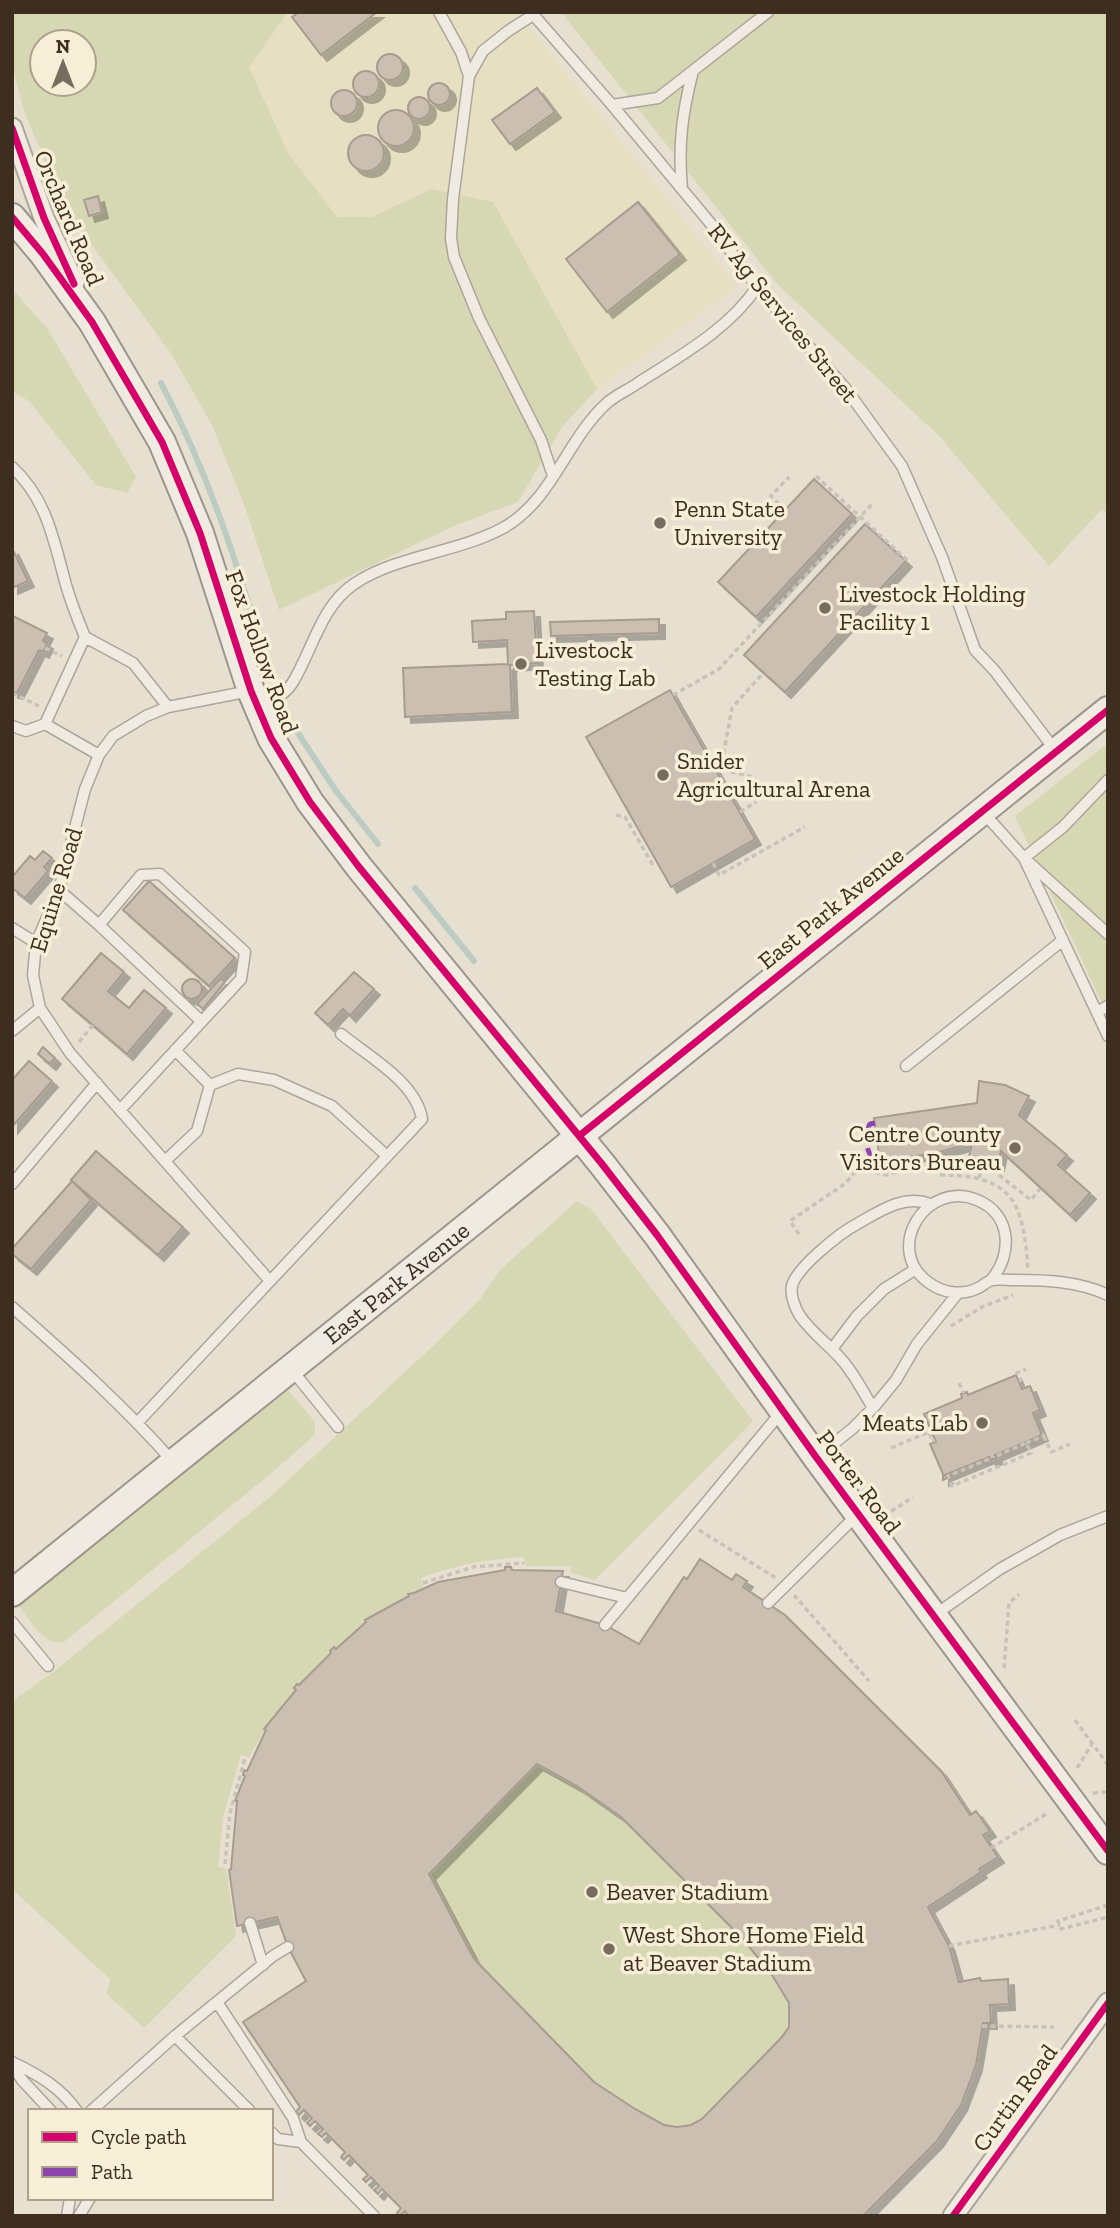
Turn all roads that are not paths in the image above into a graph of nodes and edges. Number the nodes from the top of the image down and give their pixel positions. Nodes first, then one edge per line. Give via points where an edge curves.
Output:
1 (439, 12) edge
2 (768, 12) edge
3 (532, 14) edge
4 (692, 71) junction
5 (469, 76) junction
6 (612, 105) junction
7 (12, 128) edge
8 (682, 189) junction
9 (12, 217) edge
10 (757, 287) junction
11 (92, 322) junction
12 (12, 467) edge
13 (554, 476) junction
14 (85, 637) junction
15 (255, 700) junction
16 (168, 707) junction
17 (1108, 710) edge
18 (45, 724) junction
19 (12, 726) edge
20 (1056, 751) junction
21 (99, 755) junction
22 (1108, 780) edge
23 (982, 811) junction
24 (1024, 858) junction
25 (59, 890) junction
26 (99, 925) junction
27 (12, 928) edge
28 (1108, 934) edge
29 (1063, 940) junction
30 (36, 943) junction
31 (1108, 1006) edge
32 (40, 1008) junction
33 (12, 1012) edge
34 (1097, 1012) junction
35 (22, 1021) junction
36 (201, 1021) junction
37 (12, 1031) edge
38 (341, 1034) dead end
39 (1108, 1036) edge
40 (176, 1050) junction
41 (906, 1066) dead end
42 (97, 1083) junction
43 (210, 1085) junction
44 (121, 1109) junction
45 (579, 1136) junction
46 (387, 1156) junction
47 (164, 1161) junction
48 (12, 1184) edge
49 (930, 1204) junction
50 (916, 1269) junction
51 (991, 1280) junction
52 (270, 1282) junction
53 (958, 1293) junction
54 (1108, 1295) edge
55 (12, 1307) edge
56 (832, 1349) junction
57 (290, 1368) junction
58 (873, 1408) junction
59 (782, 1411) junction
60 (138, 1422) junction
61 (338, 1427) dead end
62 (816, 1457) junction
63 (174, 1464) junction
64 (870, 1515) junction
65 (1108, 1516) edge
66 (561, 1583) dead end
67 (12, 1594) edge
68 (627, 1598) junction
69 (768, 1603) dead end
70 (933, 1616) junction
71 (12, 1622) edge
72 (605, 1625) dead end
73 (48, 1665) dead end
74 (1108, 1851) edge
75 (250, 1923) dead end
76 (288, 1947) dead end
77 (263, 1965) junction
78 (217, 2002) junction
79 (1108, 2003) edge
80 (175, 2036) junction
81 (12, 2063) edge
82 (49, 2109) edge
83 (75, 2109) edge
84 (93, 2109) edge
85 (248, 2109) edge
86 (273, 2134) edge
87 (301, 2142) junction
88 (89, 2200) edge
89 (79, 2216) edge
90 (374, 2216) edge
91 (953, 2216) edge

1 - 5 lane
2 - 4 lane
3 - 5 lane via 483,51
3 - 6 lane, RV Ag Services Street
4 - 6 lane via 658,98
4 - 8 lane via 678,153
5 - 13 lane via 453,200 454,257
6 - 8 lane, RV Ag Services Street
7 - 11 street, Orchard Road via 44,218
8 - 10 lane, RV Ag Services Street
9 - 11 main road, Fox Hollow Road
10 - 13 lane via 743,307 688,351 608,401
10 - 20 lane, RV Ag Services Street via 846,389 902,466 942,557 975,650
11 - 15 main road, Fox Hollow Road via 162,442 183,488
12 - 14 lane via 39,499 52,529
13 - 15 lane via 529,511 502,529 399,563 353,584 323,621 284,694
14 - 16 lane via 133,663
14 - 18 lane
15 - 16 lane, Equine Road
15 - 45 main road, Fox Hollow Road via 284,762 310,802
16 - 21 lane, Equine Road via 113,736
17 - 20 main road, East Park Avenue
18 - 19 lane via 26,731
18 - 21 lane
20 - 23 main road, East Park Avenue
21 - 25 lane, Equine Road via 85,789
22 - 24 lane via 1063,827
23 - 24 lane
23 - 45 main road, East Park Avenue
24 - 28 lane
24 - 29 lane
25 - 26 lane
25 - 30 lane, Equine Road
26 - 36 lane
26 - 36 lane via 141,875 160,874 245,952 240,979
27 - 30 lane
29 - 34 lane
29 - 41 lane
30 - 32 lane, Equine Road via 33,975
31 - 34 lane
32 - 35 lane
32 - 42 lane, Equine Road
33 - 35 lane
34 - 39 lane
35 - 37 lane
36 - 40 lane
38 - 46 lane via 408,1088 420,1106 422,1119
40 - 43 lane
40 - 44 lane
42 - 44 lane, Equine Road
42 - 48 lane
43 - 46 lane via 238,1074 274,1080 332,1106
43 - 47 lane via 197,1131
44 - 47 lane, Equine Road
45 - 57 main road, East Park Avenue
45 - 59 main road, Porter Road via 665,1246
46 - 52 lane
47 - 52 lane, Equine Road
49 - 50 lane via 910,1234
49 - 51 lane via 965,1196 996,1213 1004,1228 1006,1252
49 - 56 lane via 904,1201 874,1214 839,1234 796,1276 793,1300 800,1316
50 - 53 lane via 941,1290
50 - 56 lane via 884,1289
51 - 53 lane
51 - 54 lane via 1042,1280
52 - 60 lane
53 - 58 lane
55 - 60 lane
56 - 58 lane
57 - 61 lane
57 - 63 main road, East Park Avenue
58 - 62 lane
59 - 62 main road, Porter Road
59 - 68 lane
60 - 63 lane
62 - 64 main road, Porter Road
63 - 67 main road, East Park Avenue
64 - 69 lane
64 - 70 main road, Porter Road
65 - 70 lane via 1060,1535 1000,1569
66 - 68 lane
68 - 72 lane
70 - 74 main road, Porter Road
71 - 73 lane
75 - 77 lane
76 - 77 lane
77 - 78 lane
78 - 80 lane
78 - 87 lane via 293,2118
79 - 91 street, Curtin Road
80 - 84 lane
80 - 85 lane
81 - 82 lane
81 - 83 lane via 45,2079
86 - 87 lane
87 - 90 lane
88 - 89 lane

